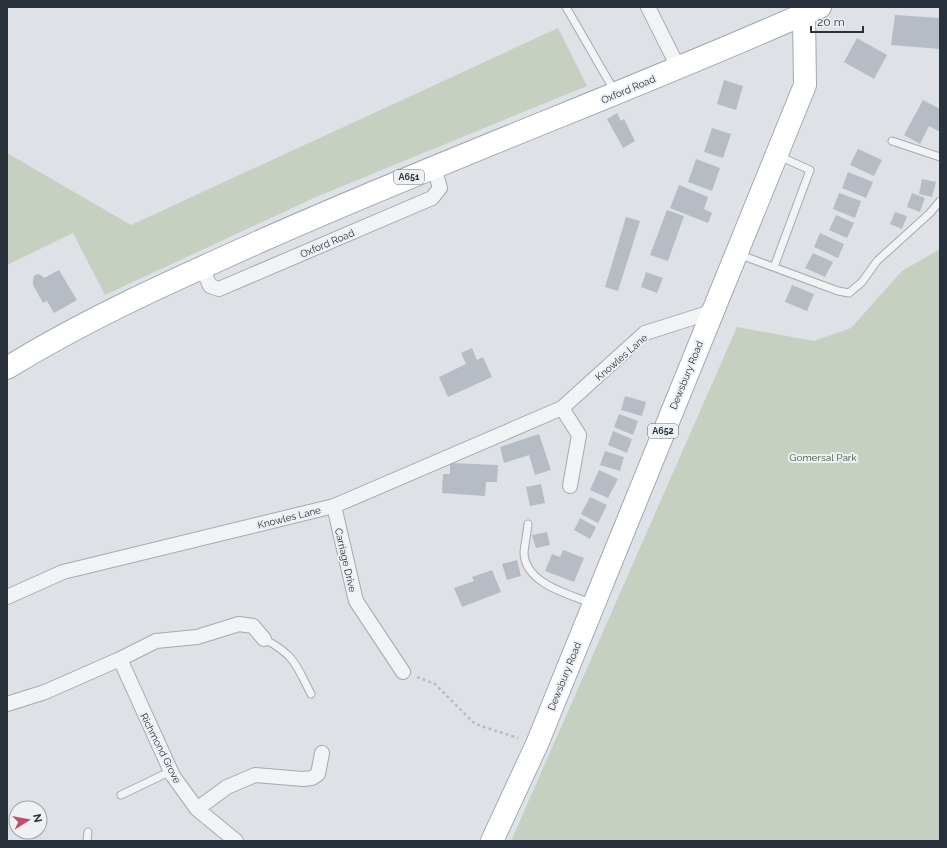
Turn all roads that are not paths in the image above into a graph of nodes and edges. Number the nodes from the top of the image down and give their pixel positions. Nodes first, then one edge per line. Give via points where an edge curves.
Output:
1 (566, 7) edge
2 (648, 7) edge
3 (812, 11) edge
4 (678, 67) junction
5 (616, 94) junction
6 (892, 141) dead end
7 (776, 155) junction
8 (940, 157) edge
9 (434, 167) junction
10 (940, 201) edge
11 (736, 253) junction
12 (202, 267) junction
13 (774, 267) junction
14 (711, 312) junction
15 (7, 368) edge
16 (562, 408) junction
17 (570, 486) dead end
18 (334, 506) junction
19 (528, 524) dead end
20 (7, 597) edge
21 (593, 604) junction
22 (264, 639) joint
23 (120, 659) junction
24 (403, 672) road end
25 (311, 694) dead end
26 (7, 704) edge
27 (322, 753) dead end
28 (171, 771) junction
29 (121, 795) dead end
30 (197, 809) junction
31 (88, 832) dead end
32 (87, 841) edge
33 (236, 841) edge
34 (492, 841) edge

1 - 5 lane
2 - 4 street
3 - 4 main road, Oxford Road / A651
3 - 7 main road, Dewsbury Road / A652 via 805,85
4 - 5 main road, Oxford Road / A651
5 - 9 main road, Oxford Road / A651
6 - 8 lane
7 - 11 main road, Dewsbury Road / A652
7 - 13 lane via 810,170
9 - 12 main road, Oxford Road / A651 via 340,205
9 - 12 street, Oxford Road via 440,188 432,198 222,288 210,286
10 - 13 lane via 882,256 862,282 849,293
11 - 13 lane
11 - 14 main road, Dewsbury Road / A652
12 - 15 main road, Oxford Road / A651 via 149,290
14 - 16 street, Knowles Lane via 645,334
14 - 21 main road, Dewsbury Road / A652
16 - 17 street via 579,435
16 - 18 street, Knowles Lane
18 - 20 street, Knowles Lane via 63,572
18 - 24 street, Carriage Drive via 356,601
19 - 21 lane via 524,554 529,569 538,581
21 - 34 main road, Dewsbury Road / A652 via 534,749
22 - 23 street via 253,626 239,624 197,636 156,640
22 - 25 lane via 284,650 292,658
23 - 26 street via 45,692
23 - 28 street, Richmond Grove
27 - 30 street via 318,774 312,778 255,775 227,787
28 - 29 lane
28 - 30 street, Richmond Grove
30 - 33 street, Richmond Grove
31 - 32 lane

